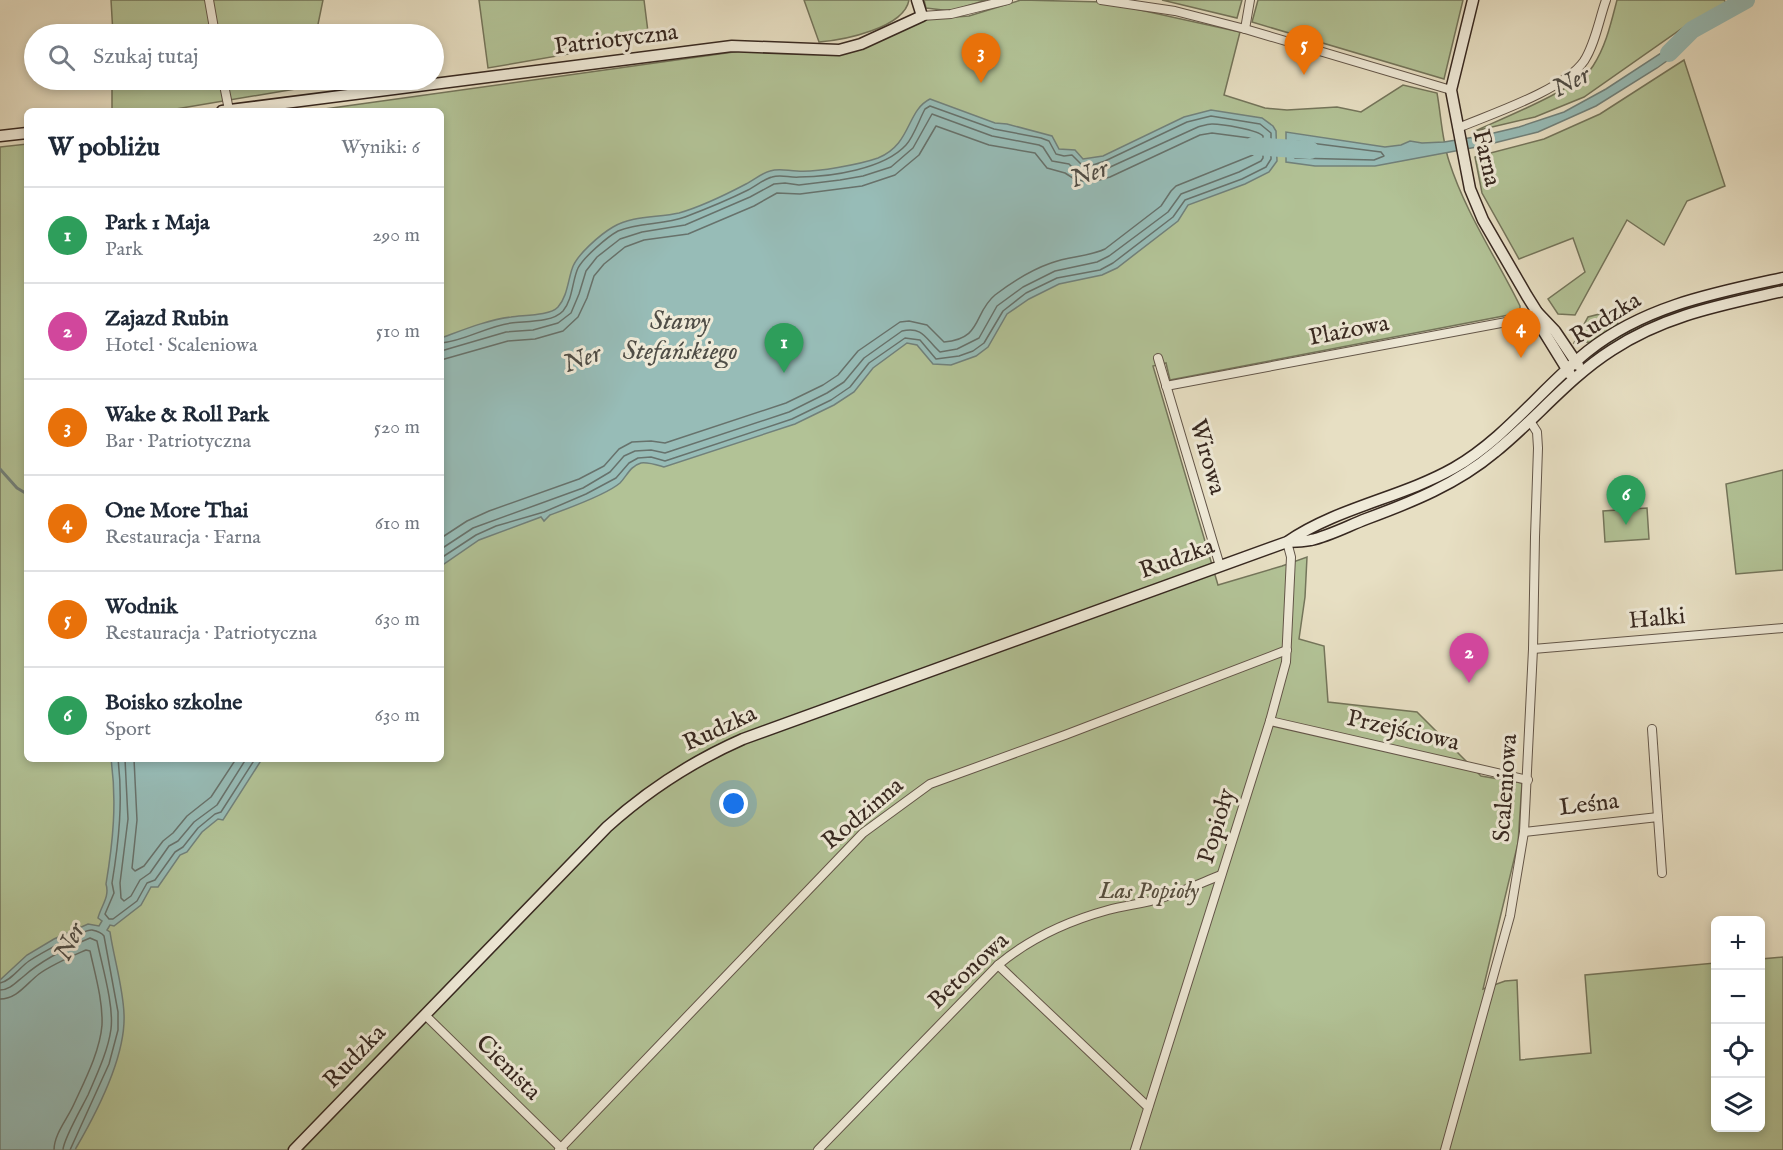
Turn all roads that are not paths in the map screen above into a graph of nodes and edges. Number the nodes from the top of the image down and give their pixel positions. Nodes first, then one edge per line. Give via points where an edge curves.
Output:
1 (209, 0) edge
2 (917, 0) edge
3 (1008, 0) edge
4 (1101, 0) edge
5 (1250, 0) edge
6 (1473, 0) edge
7 (1606, 0) edge
8 (922, 16) junction
9 (213, 24) edge
10 (1245, 29) junction
11 (444, 83) edge
12 (225, 90) edge
13 (386, 90) edge
14 (1451, 90) junction
15 (229, 108) edge
16 (245, 108) edge
17 (1458, 131) junction
18 (24, 133) edge
19 (0, 136) edge
20 (1783, 278) edge
21 (1783, 291) edge
22 (1537, 312) junction
23 (1158, 358) dead end
24 (1576, 362) junction
25 (1567, 370) junction
26 (1578, 375) junction
27 (1166, 386) junction
28 (1530, 421) junction
29 (1287, 542) junction
30 (1220, 566) junction
31 (1783, 628) edge
32 (1533, 649) junction
33 (1287, 650) junction
34 (1270, 721) junction
35 (1652, 729) dead end
36 (1528, 780) junction
37 (1658, 817) junction
38 (1524, 832) junction
39 (1662, 873) dead end
40 (1221, 875) junction
41 (998, 965) junction
42 (425, 1015) junction
43 (1148, 1107) junction
44 (561, 1149) edge
45 (294, 1150) edge
46 (818, 1150) edge
47 (1135, 1150) edge
48 (1445, 1150) edge

1 - 9 street
2 - 8 street
3 - 8 street, Patriotyczna via 951,14
4 - 10 street via 1174,11
5 - 10 street
6 - 14 street, Farna
7 - 17 street via 1587,55 1574,72
8 - 11 street, Patriotyczna via 839,50 732,46
10 - 14 street
12 - 15 street
13 - 16 street, Patriotyczna
14 - 17 street, Farna
17 - 22 street, Farna via 1470,189 1480,215
18 - 19 street
20 - 24 street, Rudzka via 1668,307 1614,334
21 - 26 street, Rudzka via 1671,319 1622,343
22 - 24 street, Farna
22 - 25 street, Farna via 1541,327
22 - 27 street, Plażowa via 1517,320
23 - 27 street, Wirowa
24 - 25 street, Rudzka
24 - 26 street, Farna
25 - 26 street, Farna
25 - 29 street, Rudzka via 1502,432 1456,466 1409,489 1307,528
26 - 28 street, Rudzka
27 - 30 street, Wirowa
28 - 29 street, Rudzka via 1487,459 1444,487 1310,540
28 - 32 street, Scaleniowa via 1538,444
29 - 30 street, Rudzka
29 - 33 street, Popioły via 1291,557
30 - 42 street, Rudzka via 756,734 682,770 607,827
31 - 32 street, Halki
32 - 36 street, Scaleniowa
33 - 34 street, Popioły
33 - 44 street, Rodzinna via 930,784 863,833
34 - 36 street, Przejściowa
34 - 40 street, Popioły
35 - 37 street
36 - 38 street, Scaleniowa
37 - 38 street, Leśna
37 - 39 street
38 - 48 street, Scaleniowa via 1510,916
40 - 41 street, Betonowa via 1161,898 1079,920 1030,942
40 - 43 street, Popioły
41 - 43 street
41 - 46 street, Betonowa
42 - 44 street, Cienista
42 - 45 street, Rudzka
43 - 47 street, Popioły

